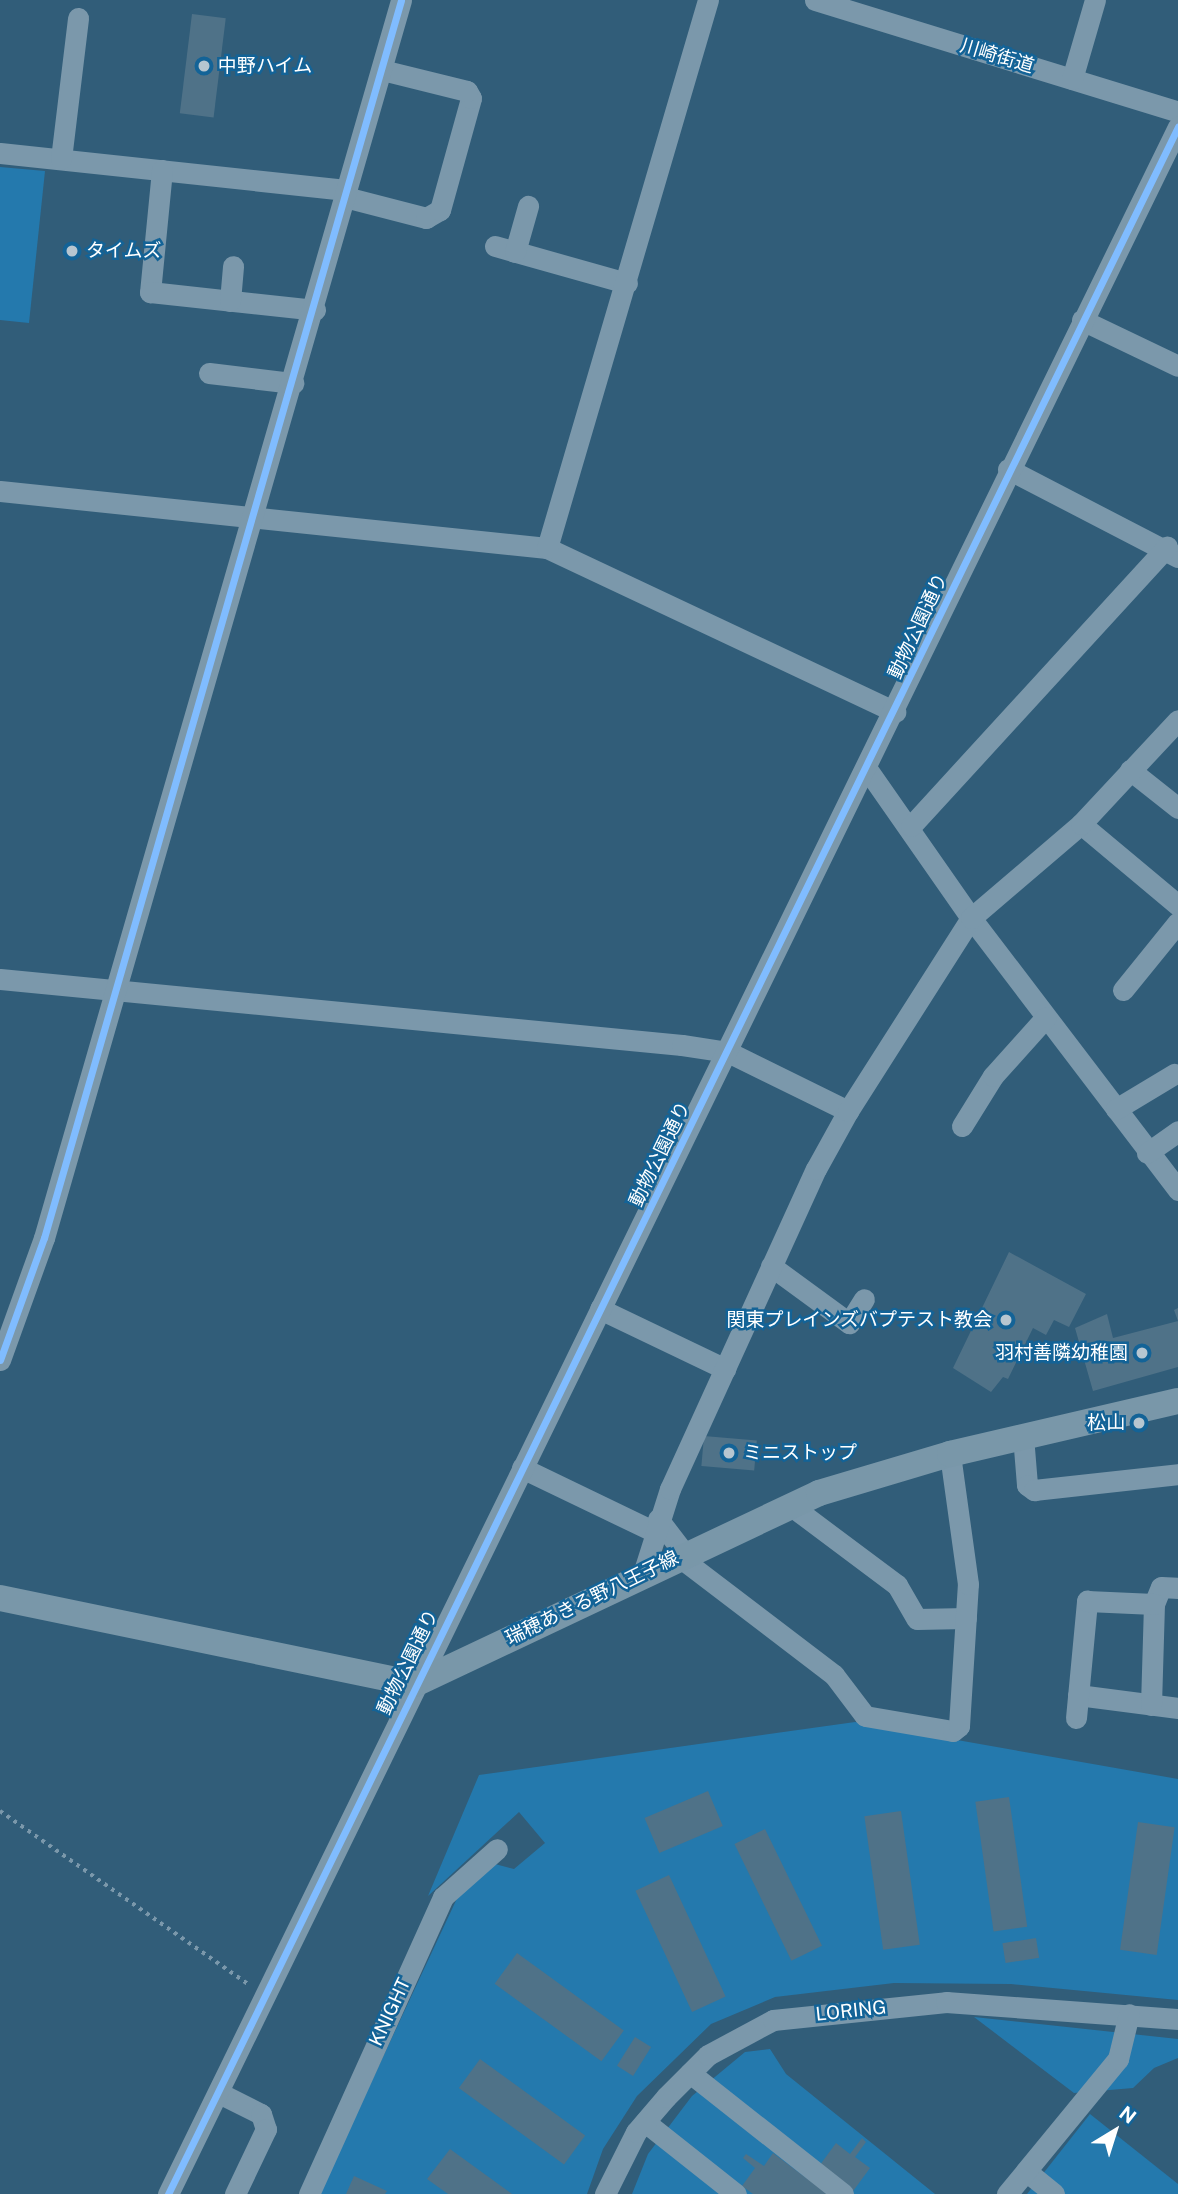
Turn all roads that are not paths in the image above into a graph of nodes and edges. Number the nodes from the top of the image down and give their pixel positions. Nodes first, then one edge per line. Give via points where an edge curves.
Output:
1 (401, 0) edge
2 (708, 0) edge
3 (816, 0) edge
4 (1095, 0) edge
5 (859, 7) edge
6 (78, 18) dead end
7 (382, 70) junction
8 (1072, 79) junction
9 (1178, 112) edge
10 (1178, 127) edge
11 (0, 153) edge
12 (61, 159) junction
13 (162, 170) junction
14 (345, 194) junction
15 (528, 206) dead end
16 (233, 266) dead end
17 (627, 283) junction
18 (230, 301) junction
19 (315, 310) junction
20 (1082, 320) junction
21 (1178, 366) edge
22 (209, 373) dead end
23 (293, 383) junction
24 (1008, 469) junction
25 (0, 491) edge
26 (253, 520) junction
27 (547, 548) junction
28 (1172, 552) edge
29 (895, 712) junction
30 (1178, 720) edge
31 (867, 769) junction
32 (1130, 770) junction
33 (1178, 808) edge
34 (1081, 824) junction
35 (911, 825) junction
36 (1178, 905) edge
37 (971, 918) junction
38 (1178, 922) edge
39 (0, 979) edge
40 (115, 990) junction
41 (1123, 990) dead end
42 (1046, 1017) junction
43 (728, 1052) junction
44 (1174, 1074) dead end
45 (1116, 1109) junction
46 (848, 1111) junction
47 (962, 1126) dead end
48 (1178, 1131) edge
49 (1147, 1153) junction
50 (1178, 1190) edge
51 (771, 1266) junction
52 (864, 1298) dead end
53 (600, 1309) junction
54 (0, 1360) edge
55 (725, 1369) junction
56 (1178, 1401) edge
57 (1023, 1436) junction
58 (950, 1454) junction
59 (522, 1468) junction
60 (1178, 1474) edge
61 (790, 1506) junction
62 (655, 1525) junction
63 (681, 1554) junction
64 (643, 1574) junction
65 (1178, 1588) edge
66 (0, 1598) edge
67 (1154, 1604) junction
68 (966, 1618) junction
69 (415, 1684) junction
70 (1078, 1695) junction
71 (1151, 1705) junction
72 (1178, 1708) edge
73 (1076, 1718) dead end
74 (497, 1849) dead end
75 (1129, 2014) junction
76 (1178, 2019) edge
77 (690, 2073) junction
78 (219, 2093) junction
79 (645, 2122) junction
80 (1026, 2171) junction
81 (168, 2194) edge
82 (235, 2194) edge
83 (309, 2194) edge
84 (605, 2194) edge
85 (736, 2194) edge
86 (843, 2194) edge
87 (1007, 2194) edge
88 (1054, 2194) edge

1 - 7 street
2 - 17 street
3 - 5 street, 川崎街道
4 - 8 street
5 - 8 street, 川崎街道
6 - 12 street
7 - 14 street
7 - 14 street via 467,91 471,98 440,210 426,218
8 - 9 street, 川崎街道
10 - 20 street, 動物公園通り
11 - 12 street
12 - 13 street
13 - 14 street
13 - 18 street via 150,292
14 - 19 street
15 - 17 street via 505,249
16 - 18 street
17 - 27 street
18 - 19 street
19 - 23 street
20 - 21 street
20 - 24 street, 動物公園通り
22 - 23 street
23 - 26 street
24 - 28 street
24 - 29 street, 動物公園通り
25 - 26 street
26 - 27 street
26 - 40 street
27 - 29 street
28 - 35 street
29 - 31 street, 動物公園通り
30 - 32 street
31 - 35 street
31 - 43 street, 動物公園通り
32 - 33 street
32 - 34 street
34 - 36 street
34 - 37 street
35 - 37 street
37 - 42 street
37 - 46 street
38 - 41 street
39 - 40 street
40 - 43 street
40 - 54 street via 44,1238
42 - 45 street
42 - 47 street via 993,1076
43 - 46 street
43 - 53 street, 動物公園通り
44 - 45 street
45 - 49 street
46 - 51 street
48 - 49 street
49 - 50 street
51 - 52 street via 849,1323
51 - 55 street
53 - 55 street
53 - 59 street, 動物公園通り
55 - 62 street
56 - 57 main road, 瑞穂あきる野八王子線
57 - 58 main road, 瑞穂あきる野八王子線
57 - 60 street via 1027,1485 1034,1490
58 - 61 main road, 瑞穂あきる野八王子線
58 - 68 street via 968,1584
59 - 62 street
59 - 69 street, 動物公園通り
61 - 63 main road, 瑞穂あきる野八王子線
61 - 68 street via 897,1585 918,1619
62 - 63 street
62 - 64 street
63 - 64 main road, 瑞穂あきる野八王子線
63 - 68 street via 834,1675 865,1716 953,1731 959,1726
64 - 69 main road, 瑞穂あきる野八王子線
65 - 67 street via 1161,1587
66 - 69 main road
67 - 70 street via 1087,1601
67 - 71 street
69 - 78 street, 動物公園通り
70 - 71 street
70 - 73 street
71 - 72 street
74 - 83 street, KNIGHT via 443,1898
75 - 76 street, LORING
75 - 77 street, LORING via 946,2002 858,2008 773,2020 739,2034
75 - 80 street via 1118,2059
77 - 79 street, LORING
77 - 86 street
78 - 81 street, 動物公園通り
78 - 82 street via 261,2114 266,2129
79 - 84 street, LORING
79 - 85 street
80 - 87 street
80 - 88 street

